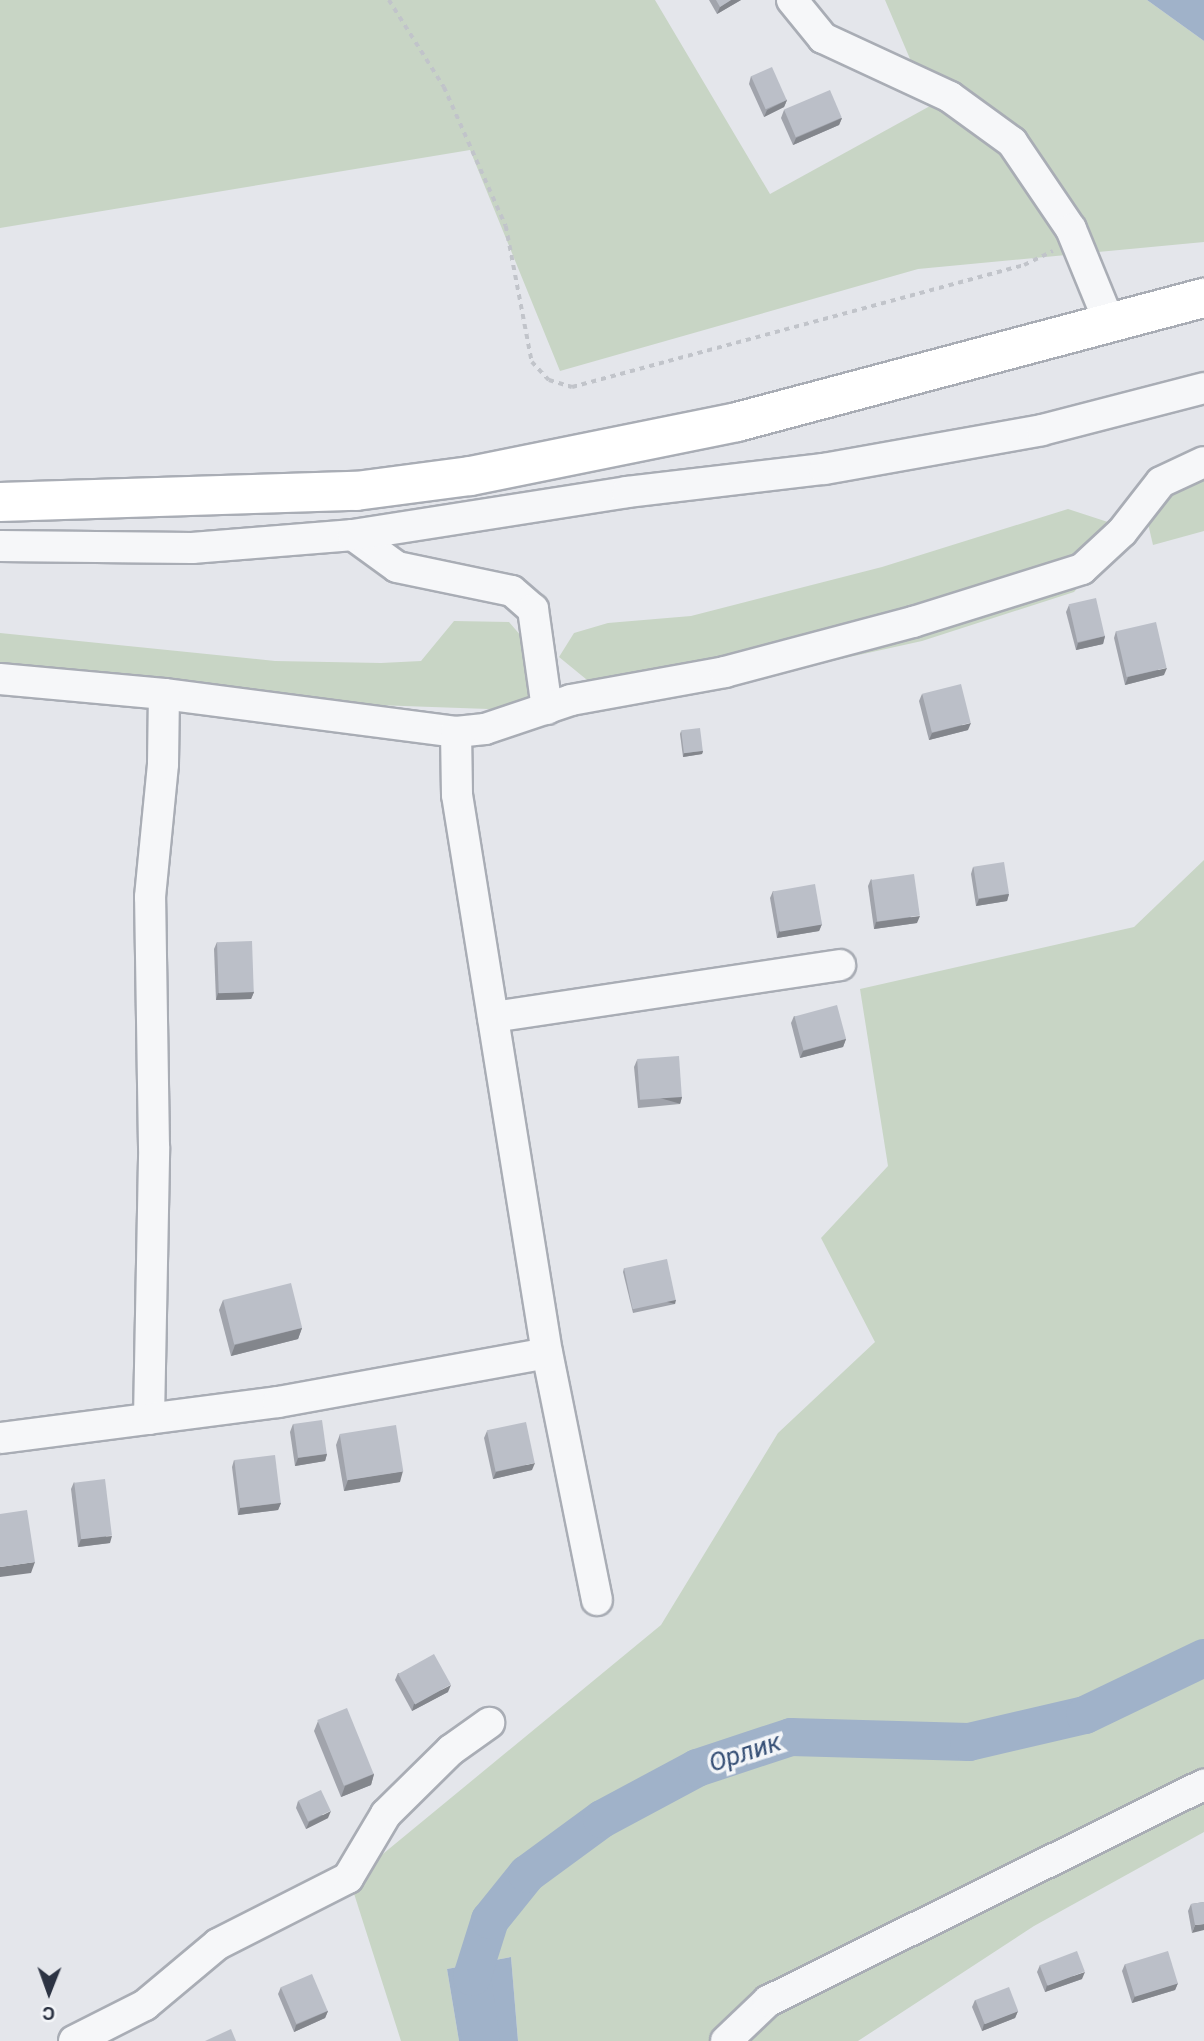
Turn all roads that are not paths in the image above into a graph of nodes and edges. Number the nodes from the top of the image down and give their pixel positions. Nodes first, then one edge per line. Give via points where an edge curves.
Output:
1 (792, 0) edge
2 (1204, 298) edge
3 (1110, 324) junction
4 (1204, 388) edge
5 (1204, 462) edge
6 (0, 502) edge
7 (353, 535) junction
8 (0, 546) edge
9 (0, 680) edge
10 (164, 694) junction
11 (547, 709) junction
12 (456, 733) junction
13 (840, 965) dead end
14 (493, 1017) junction
15 (547, 1353) junction
16 (149, 1419) junction
17 (0, 1438) edge
18 (597, 1601) dead end
19 (489, 1723) dead end
20 (1204, 1786) edge
21 (74, 2041) edge
22 (726, 2041) edge

1 - 3 street via 823,38 950,97 1012,142 1075,240
2 - 3 highway
3 - 6 highway via 737,422 470,475 356,491
4 - 7 street via 1042,430 838,467 627,492
5 - 11 street via 1161,482 1122,532 1082,569 913,622 738,668 571,700
7 - 8 street via 192,548
7 - 11 street via 397,568 512,591 533,609
9 - 10 street
10 - 12 street
10 - 16 street via 163,764 150,897 153,1213
11 - 12 street via 485,729
12 - 14 street via 457,795
13 - 14 street
14 - 15 street
15 - 16 street via 278,1402
15 - 18 street
16 - 17 street
19 - 21 street via 451,1750 386,1814 348,1878 218,1944 145,2005
20 - 22 street via 780,1994

